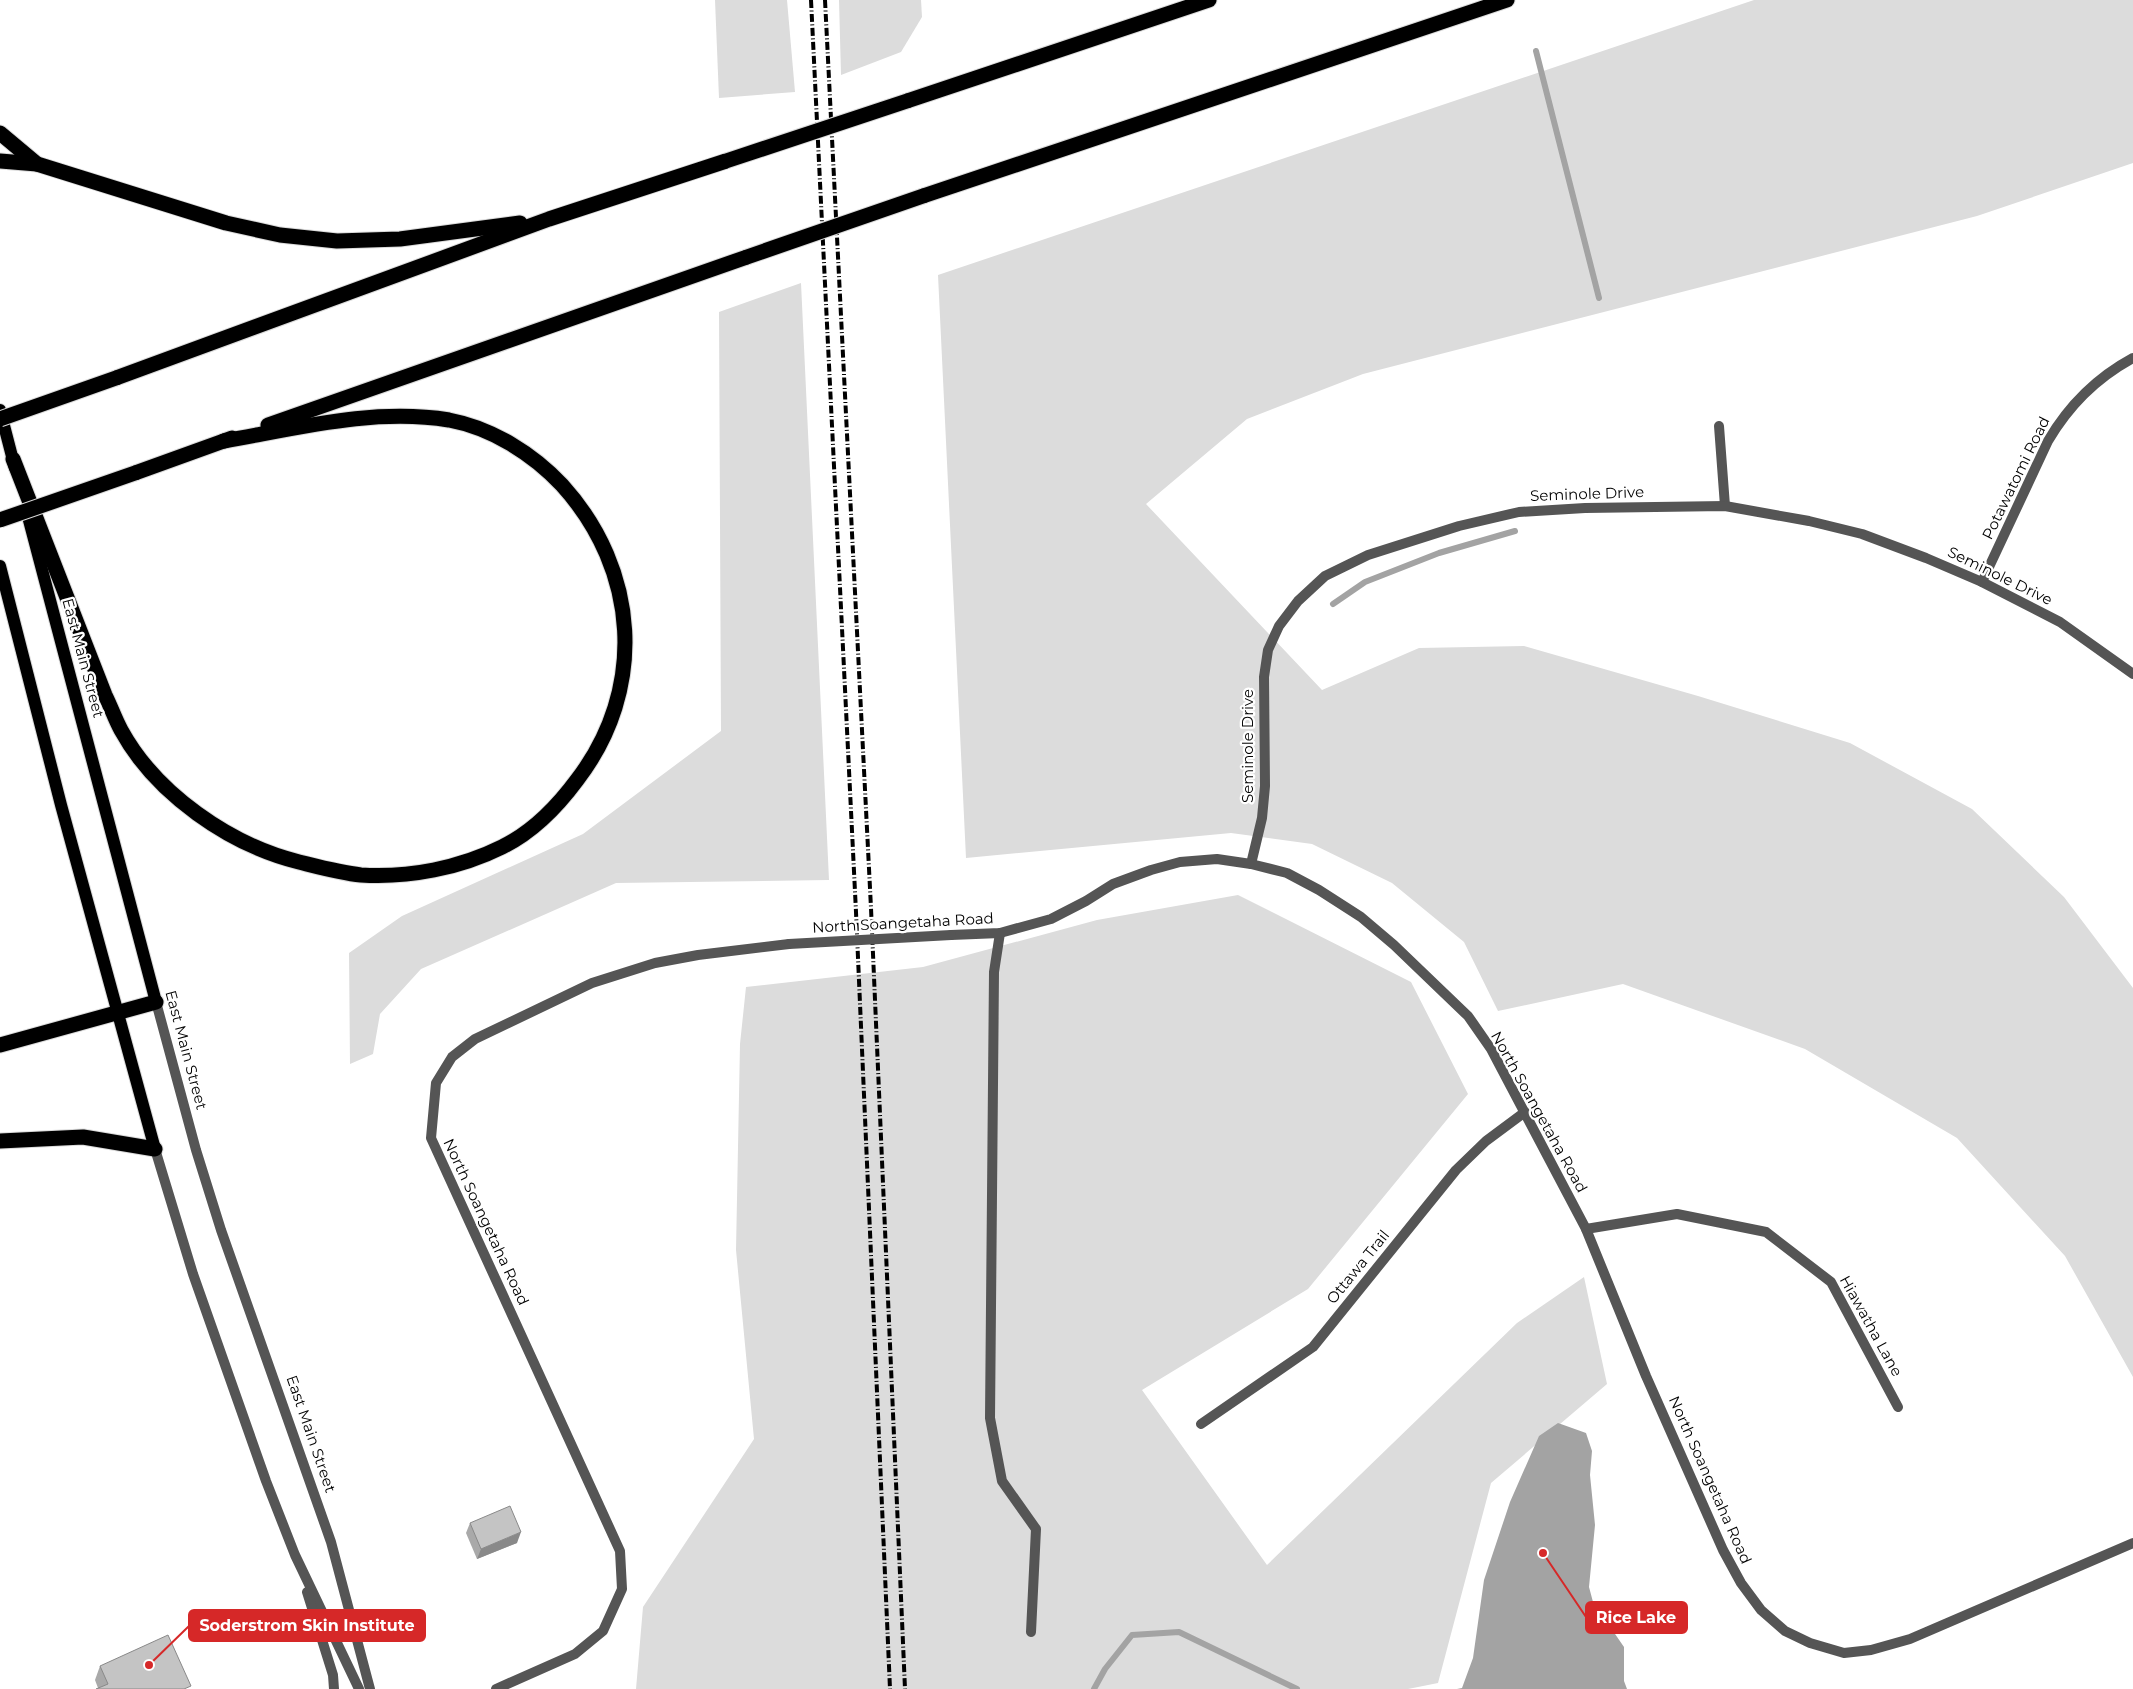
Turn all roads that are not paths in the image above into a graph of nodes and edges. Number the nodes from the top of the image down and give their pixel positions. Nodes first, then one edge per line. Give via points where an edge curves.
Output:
1 (1209, 0) edge
2 (1507, 0) edge
3 (0, 133) edge
4 (0, 161) edge
5 (37, 164) junction
6 (549, 219) junction
7 (2133, 358) edge
8 (0, 410) edge
9 (0, 419) edge
10 (1719, 426) dead end
11 (224, 441) junction
12 (13, 458) junction
13 (1725, 506) junction
14 (0, 520) edge
15 (0, 566) edge
16 (1982, 582) junction
17 (2133, 674) edge
18 (1251, 864) junction
19 (1000, 933) junction
20 (156, 1002) junction
21 (116, 1013) junction
22 (0, 1045) edge
23 (1524, 1112) junction
24 (0, 1141) edge
25 (155, 1149) junction
26 (1586, 1229) junction
27 (1898, 1407) dead end
28 (1201, 1424) dead end
29 (2133, 1543) edge
30 (295, 1555) junction
31 (1031, 1632) dead end
32 (334, 1689) edge
33 (359, 1689) edge
34 (370, 1689) edge
35 (496, 1689) edge

1 - 6 highway, bridge
2 - 11 highway, bridge via 923,196
3 - 5 highway
4 - 5 highway
5 - 6 highway via 226,222 280,235 337,241 400,239
6 - 9 highway, bridge
7 - 16 street, Potawatomi Road via 2098,380 2060,420
8 - 12 main road, East Main Street
10 - 13 street
11 - 12 highway via 352,418 409,417 451,421 494,435 526,453 577,501 598,533 614,569 624,610 626,650 620,689 607,731 588,766 566,795 534,826 505,846 469,861 432,870 361,875 289,860 253,846 188,807 144,762 122,731
11 - 14 highway, bridge
12 - 20 main road, East Main Street
13 - 16 street, Seminole Drive via 1862,534
13 - 18 street, Seminole Drive via 1519,512 1459,526 1368,555 1324,576 1298,601 1279,626 1268,650 1264,677 1265,786 1262,818
15 - 21 main road
16 - 17 street, Seminole Drive via 2060,622
18 - 19 street, North Soangetaha Road via 1217,860 1180,862 1113,884 1051,919
18 - 23 street, North Soangetaha Road via 1286,873 1319,890 1361,917 1394,945 1468,1016 1491,1049
19 - 31 street via 994,972 990,1418 1002,1481 1036,1529
19 - 35 street, North Soangetaha Road, bridge via 790,944 672,960 592,983 475,1039 452,1057 436,1083 432,1138 620,1551 622,1589 603,1631 575,1654
20 - 21 highway
20 - 34 street, East Main Street via 221,1230 331,1542
21 - 22 highway
21 - 25 main road
23 - 26 street, North Soangetaha Road
23 - 28 street, Ottawa Trail via 1486,1141 1456,1170 1313,1346
24 - 25 highway via 83,1137
25 - 30 street via 194,1274
26 - 27 street, Hiawatha Lane via 1677,1214 1766,1232 1831,1282
26 - 29 street, North Soangetaha Road via 1646,1376 1723,1550 1760,1610 1785,1631 1810,1643 1844,1653 1870,1650 1910,1639
30 - 32 street via 333,1675
30 - 33 street

